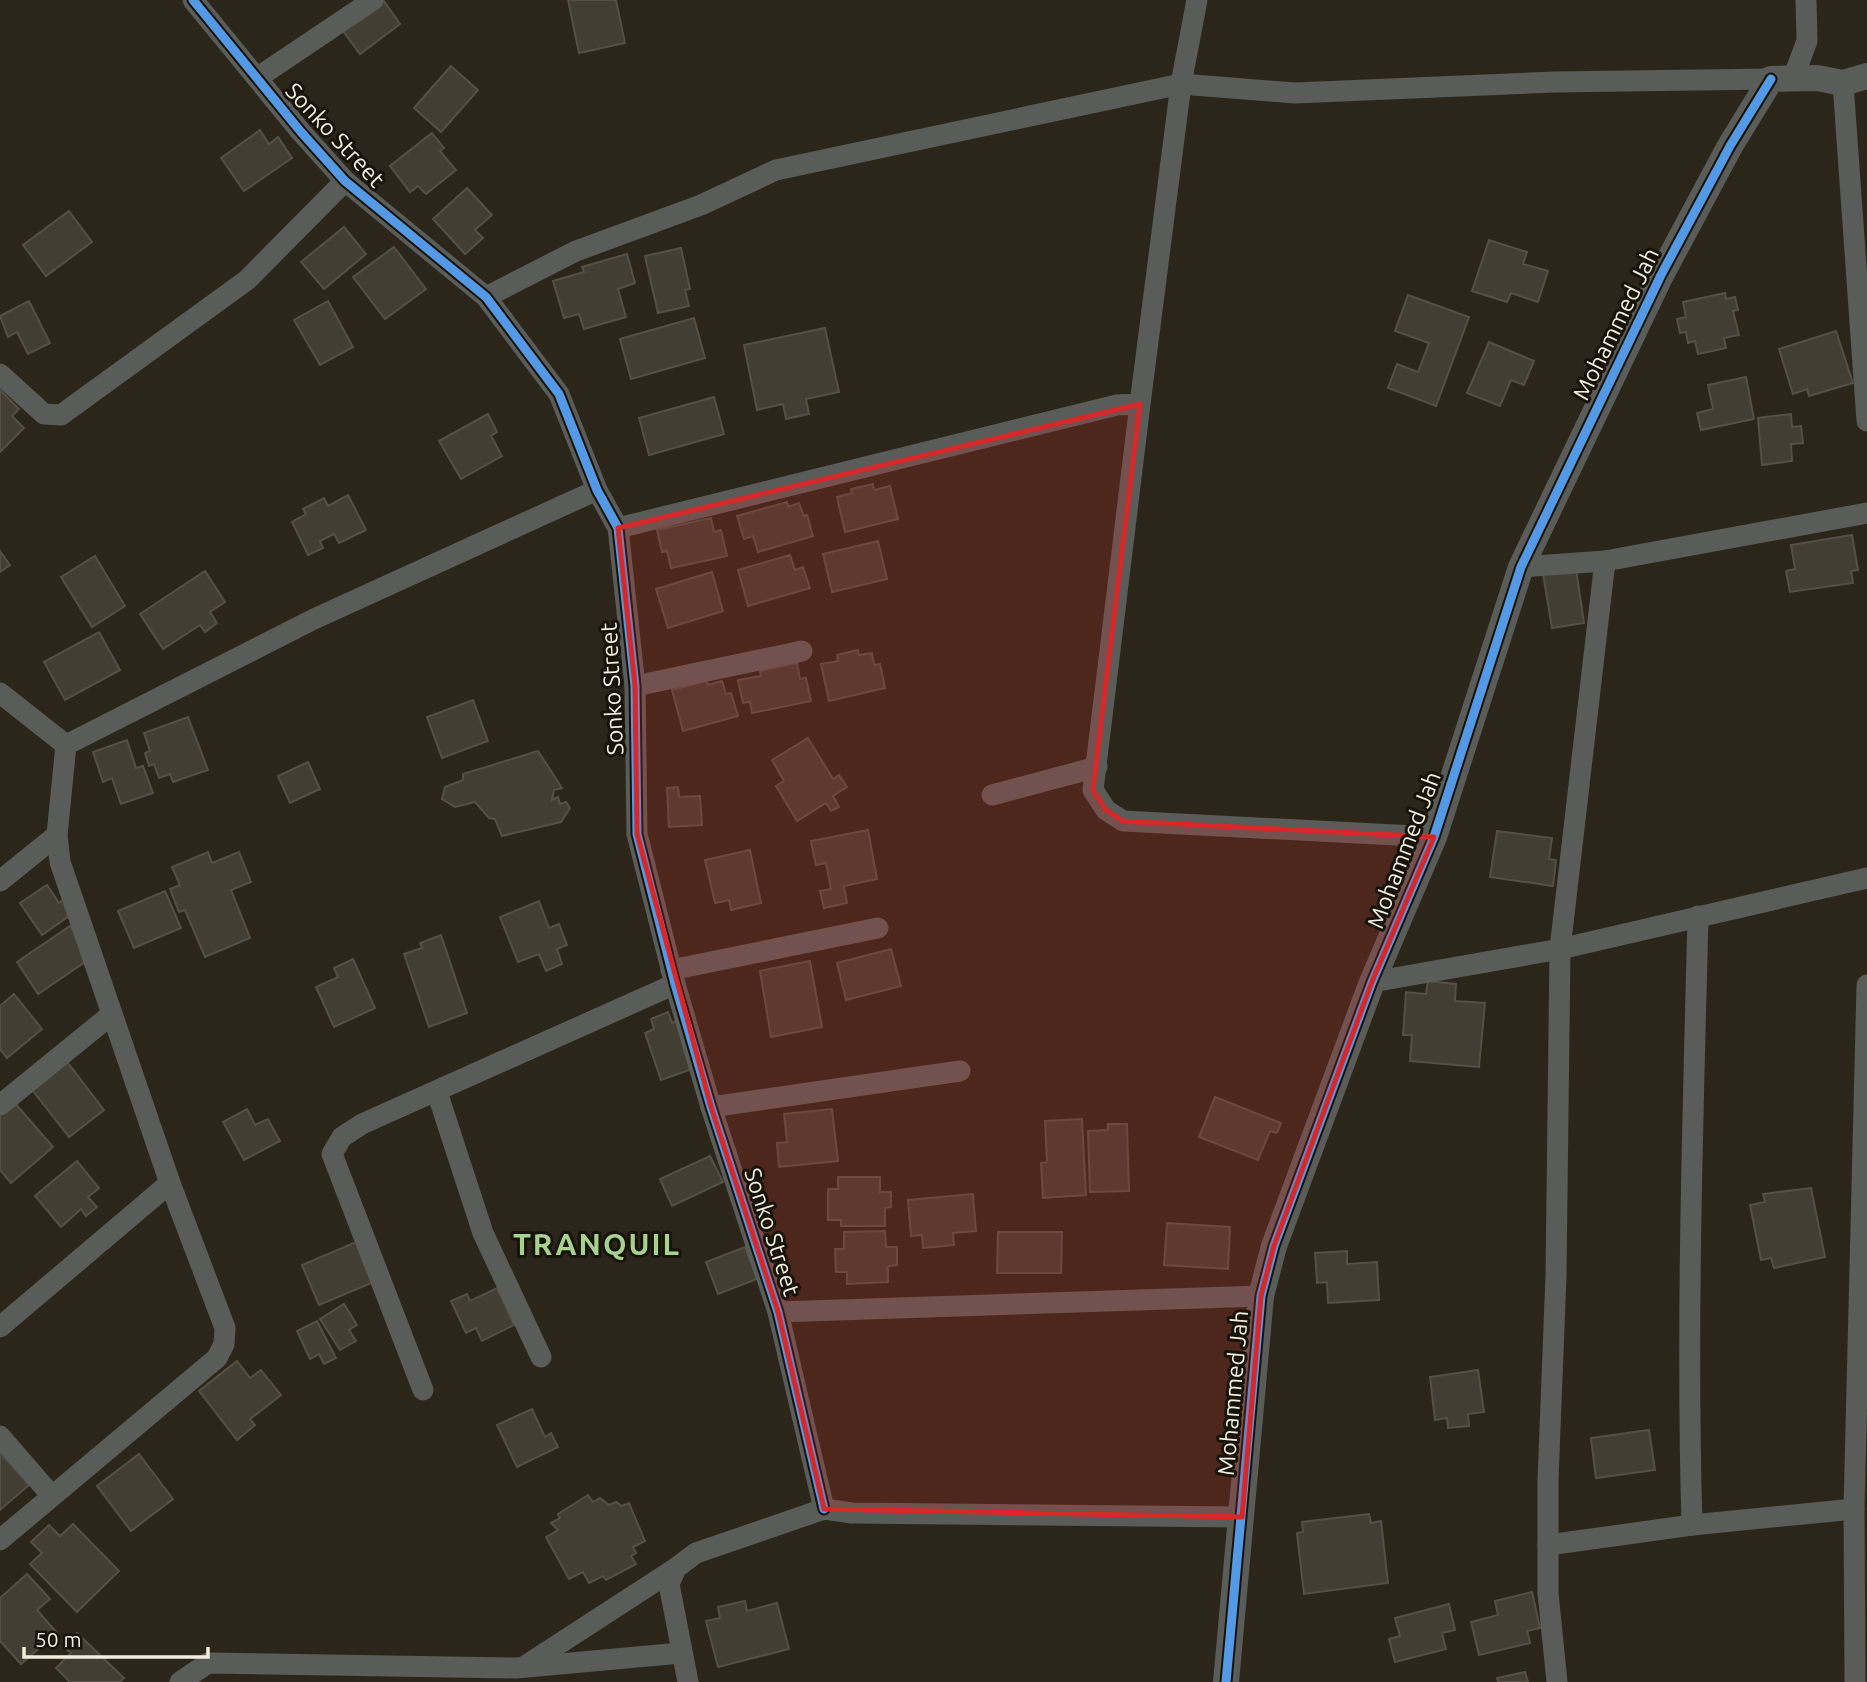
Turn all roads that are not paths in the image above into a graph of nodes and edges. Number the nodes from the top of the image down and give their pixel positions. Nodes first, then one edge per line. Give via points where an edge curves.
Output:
1 (193, 0) edge
2 (373, 0) edge
3 (1197, 0) edge
4 (1806, 0) edge
5 (257, 78) junction
6 (1782, 78) junction
7 (1855, 80) edge
8 (1181, 84) junction
9 (345, 181) junction
10 (486, 297) junction
11 (0, 374) edge
12 (1140, 404) junction
13 (1867, 421) edge
14 (597, 490) junction
15 (1867, 513) edge
16 (618, 528) junction
17 (1605, 561) junction
18 (1521, 567) junction
19 (802, 651) dead end
20 (635, 686) junction
21 (0, 693) edge
22 (66, 745) junction
23 (1097, 767) junction
24 (992, 795) dead end
25 (57, 835) junction
26 (1434, 837) junction
27 (1867, 878) edge
28 (0, 881) edge
29 (1698, 916) junction
30 (878, 928) dead end
31 (1560, 948) junction
32 (673, 977) junction
33 (1372, 982) junction
34 (1867, 985) edge
35 (112, 1014) junction
36 (960, 1071) dead end
37 (437, 1092) junction
38 (0, 1105) edge
39 (710, 1107) junction
40 (1865, 1118) edge
41 (170, 1183) junction
42 (1261, 1296) junction
43 (778, 1312) junction
44 (0, 1327) edge
45 (541, 1357) dead end
46 (423, 1390) dead end
47 (0, 1436) edge
48 (51, 1495) junction
49 (824, 1509) junction
50 (1854, 1509) junction
51 (1242, 1517) junction
52 (1692, 1525) junction
53 (0, 1540) edge
54 (1548, 1545) junction
55 (676, 1568) junction
56 (681, 1653) junction
57 (522, 1668) junction
58 (180, 1682) edge
59 (500, 1682) edge
60 (688, 1682) edge
61 (1226, 1682) edge
62 (1557, 1682) edge
63 (1855, 1682) edge

1 - 5 street, Sonko Street
2 - 5 street
3 - 8 street
4 - 6 street via 1807,41
5 - 9 street, Sonko Street
6 - 7 street
6 - 8 street via 1295,93
6 - 18 street, Mohammed Jah via 1730,146 1661,275
7 - 13 street
8 - 10 street via 776,170 701,205 576,251
8 - 12 street
9 - 10 street, Sonko Street
9 - 11 street via 247,280 61,415 44,414
10 - 14 street, Sonko Street via 559,394
12 - 16 street via 1117,405
12 - 23 street
14 - 16 street, Sonko Street
14 - 22 street via 314,619
15 - 17 street
16 - 20 street, Sonko Street
17 - 18 street
17 - 31 street
18 - 26 street, Mohammed Jah
19 - 20 street
20 - 32 street, Sonko Street via 637,834
21 - 22 street
22 - 25 street
23 - 24 street
23 - 26 street via 1093,790 1106,810 1124,821
25 - 28 street
25 - 35 street via 60,862
26 - 33 street, Mohammed Jah
27 - 29 street
29 - 31 street
29 - 52 street via 1689,1265
30 - 32 street
31 - 33 street
31 - 54 street
32 - 37 street
32 - 39 street, Sonko Street
33 - 42 street, Mohammed Jah via 1274,1246
34 - 40 street
35 - 38 street
35 - 41 street
36 - 39 street
37 - 45 street via 483,1233
37 - 46 street via 362,1124 342,1137 332,1154
39 - 43 street, Sonko Street
40 - 50 street
41 - 44 street
41 - 48 street via 225,1328 224,1344 217,1359
42 - 43 street
42 - 51 street, Mohammed Jah
43 - 49 street, Sonko Street
47 - 48 street
48 - 53 street
49 - 51 street
49 - 55 street via 696,1553
50 - 52 street
50 - 63 street
51 - 61 street, Mohammed Jah
52 - 54 street
54 - 62 street
55 - 56 street via 669,1584
55 - 57 street
56 - 57 street
56 - 60 street
57 - 58 street via 208,1663
57 - 59 street

